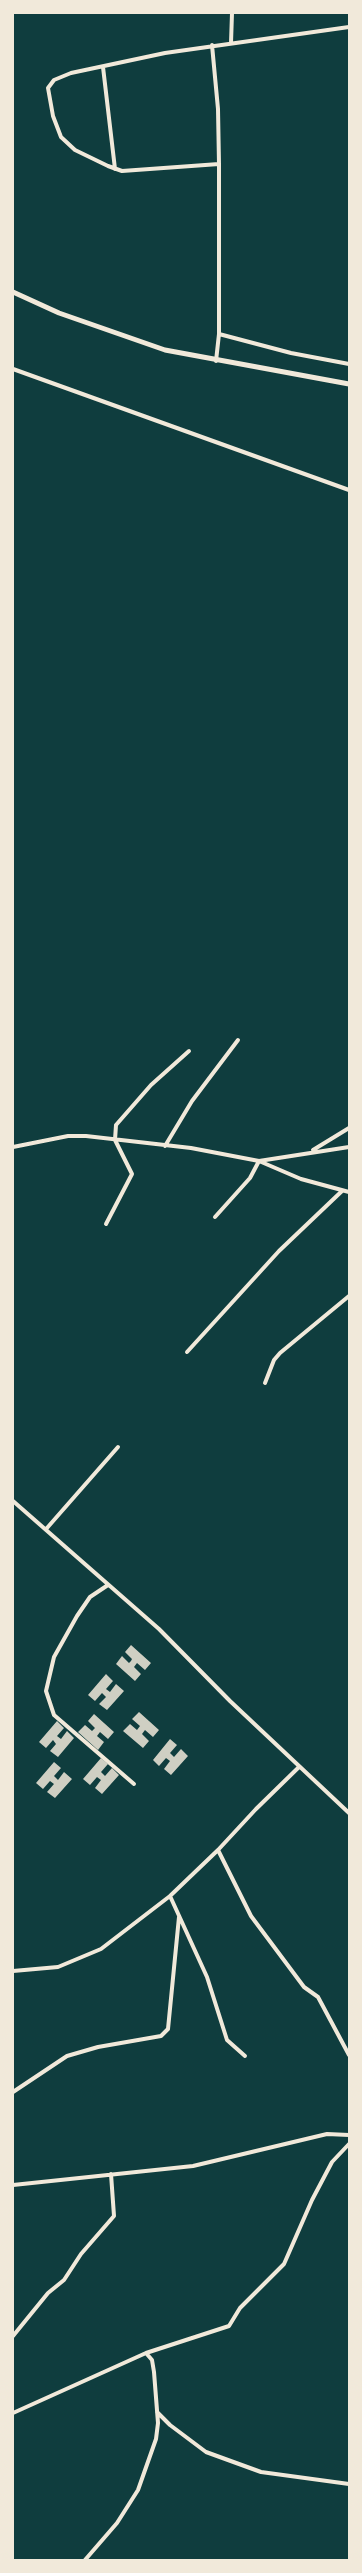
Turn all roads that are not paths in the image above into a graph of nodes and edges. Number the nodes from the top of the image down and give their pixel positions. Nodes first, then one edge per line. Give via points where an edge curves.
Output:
1 (232, 13) edge
2 (349, 27) edge
3 (230, 43) junction
4 (212, 45) junction
5 (103, 67) junction
6 (219, 164) junction
7 (115, 169) junction
8 (13, 292) edge
9 (219, 334) junction
10 (216, 361) junction
11 (349, 364) edge
12 (13, 369) edge
13 (349, 384) edge
14 (349, 490) edge
15 (238, 1040) dead end
16 (189, 1051) dead end
17 (349, 1128) edge
18 (115, 1140) junction
19 (13, 1146) edge
20 (164, 1146) junction
21 (349, 1147) edge
22 (311, 1152) junction
23 (259, 1161) junction
24 (342, 1191) junction
25 (349, 1192) edge
26 (215, 1217) dead end
27 (106, 1224) dead end
28 (349, 1296) edge
29 (187, 1352) dead end
30 (265, 1383) dead end
31 (118, 1447) dead end
32 (13, 1500) edge
33 (46, 1528) junction
34 (108, 1585) junction
35 (299, 1767) junction
36 (134, 1784) dead end
37 (349, 1813) edge
38 (218, 1850) junction
39 (170, 1896) junction
40 (179, 1917) junction
41 (13, 1971) edge
42 (349, 2055) edge
43 (244, 2056) dead end
44 (13, 2092) edge
45 (349, 2135) edge
46 (349, 2144) edge
47 (111, 2174) junction
48 (13, 2185) edge
49 (13, 2336) edge
50 (146, 2353) junction
51 (157, 2412) junction
52 (13, 2413) edge
53 (349, 2484) edge
54 (85, 2560) edge

1 - 3 street
2 - 3 street
3 - 4 street
4 - 5 street
4 - 6 street via 218,109
5 - 7 street
5 - 7 street via 71,73 54,80 48,88 53,116 61,137 76,150
6 - 7 street via 122,172
6 - 9 street
8 - 10 street via 59,314 165,350
9 - 10 street
9 - 11 street via 291,353
10 - 13 street
12 - 14 street
15 - 20 street via 192,1101
16 - 18 street via 151,1085 116,1125
17 - 22 street
18 - 19 street via 68,1136
18 - 20 street
18 - 27 street via 132,1174
20 - 23 street
21 - 22 street
22 - 23 street via 283,1159
23 - 24 street via 301,1179
23 - 26 street via 250,1178
24 - 25 street
24 - 29 street via 279,1251
28 - 30 street via 280,1353 274,1360
31 - 33 street
32 - 33 street
33 - 34 street
34 - 35 street via 159,1629
34 - 36 street via 90,1597 77,1616 54,1657 46,1691 54,1715
35 - 37 street
35 - 38 street
38 - 39 street
38 - 42 street via 251,1916 304,1987 318,1997
39 - 40 street
39 - 41 street via 101,1950 58,1967
40 - 43 street via 207,1977 227,2040
40 - 44 street via 168,2029 161,2036 98,2047 67,2056
45 - 47 street via 327,2134 193,2166
46 - 50 street via 332,2162 284,2264 240,2308 229,2326
47 - 48 street
47 - 49 street via 114,2216 81,2254 64,2280 48,2293
50 - 51 street via 152,2360
50 - 52 street via 70,2385 36,2404
51 - 53 street via 206,2452 261,2472
51 - 54 street via 156,2439 138,2490 117,2523

